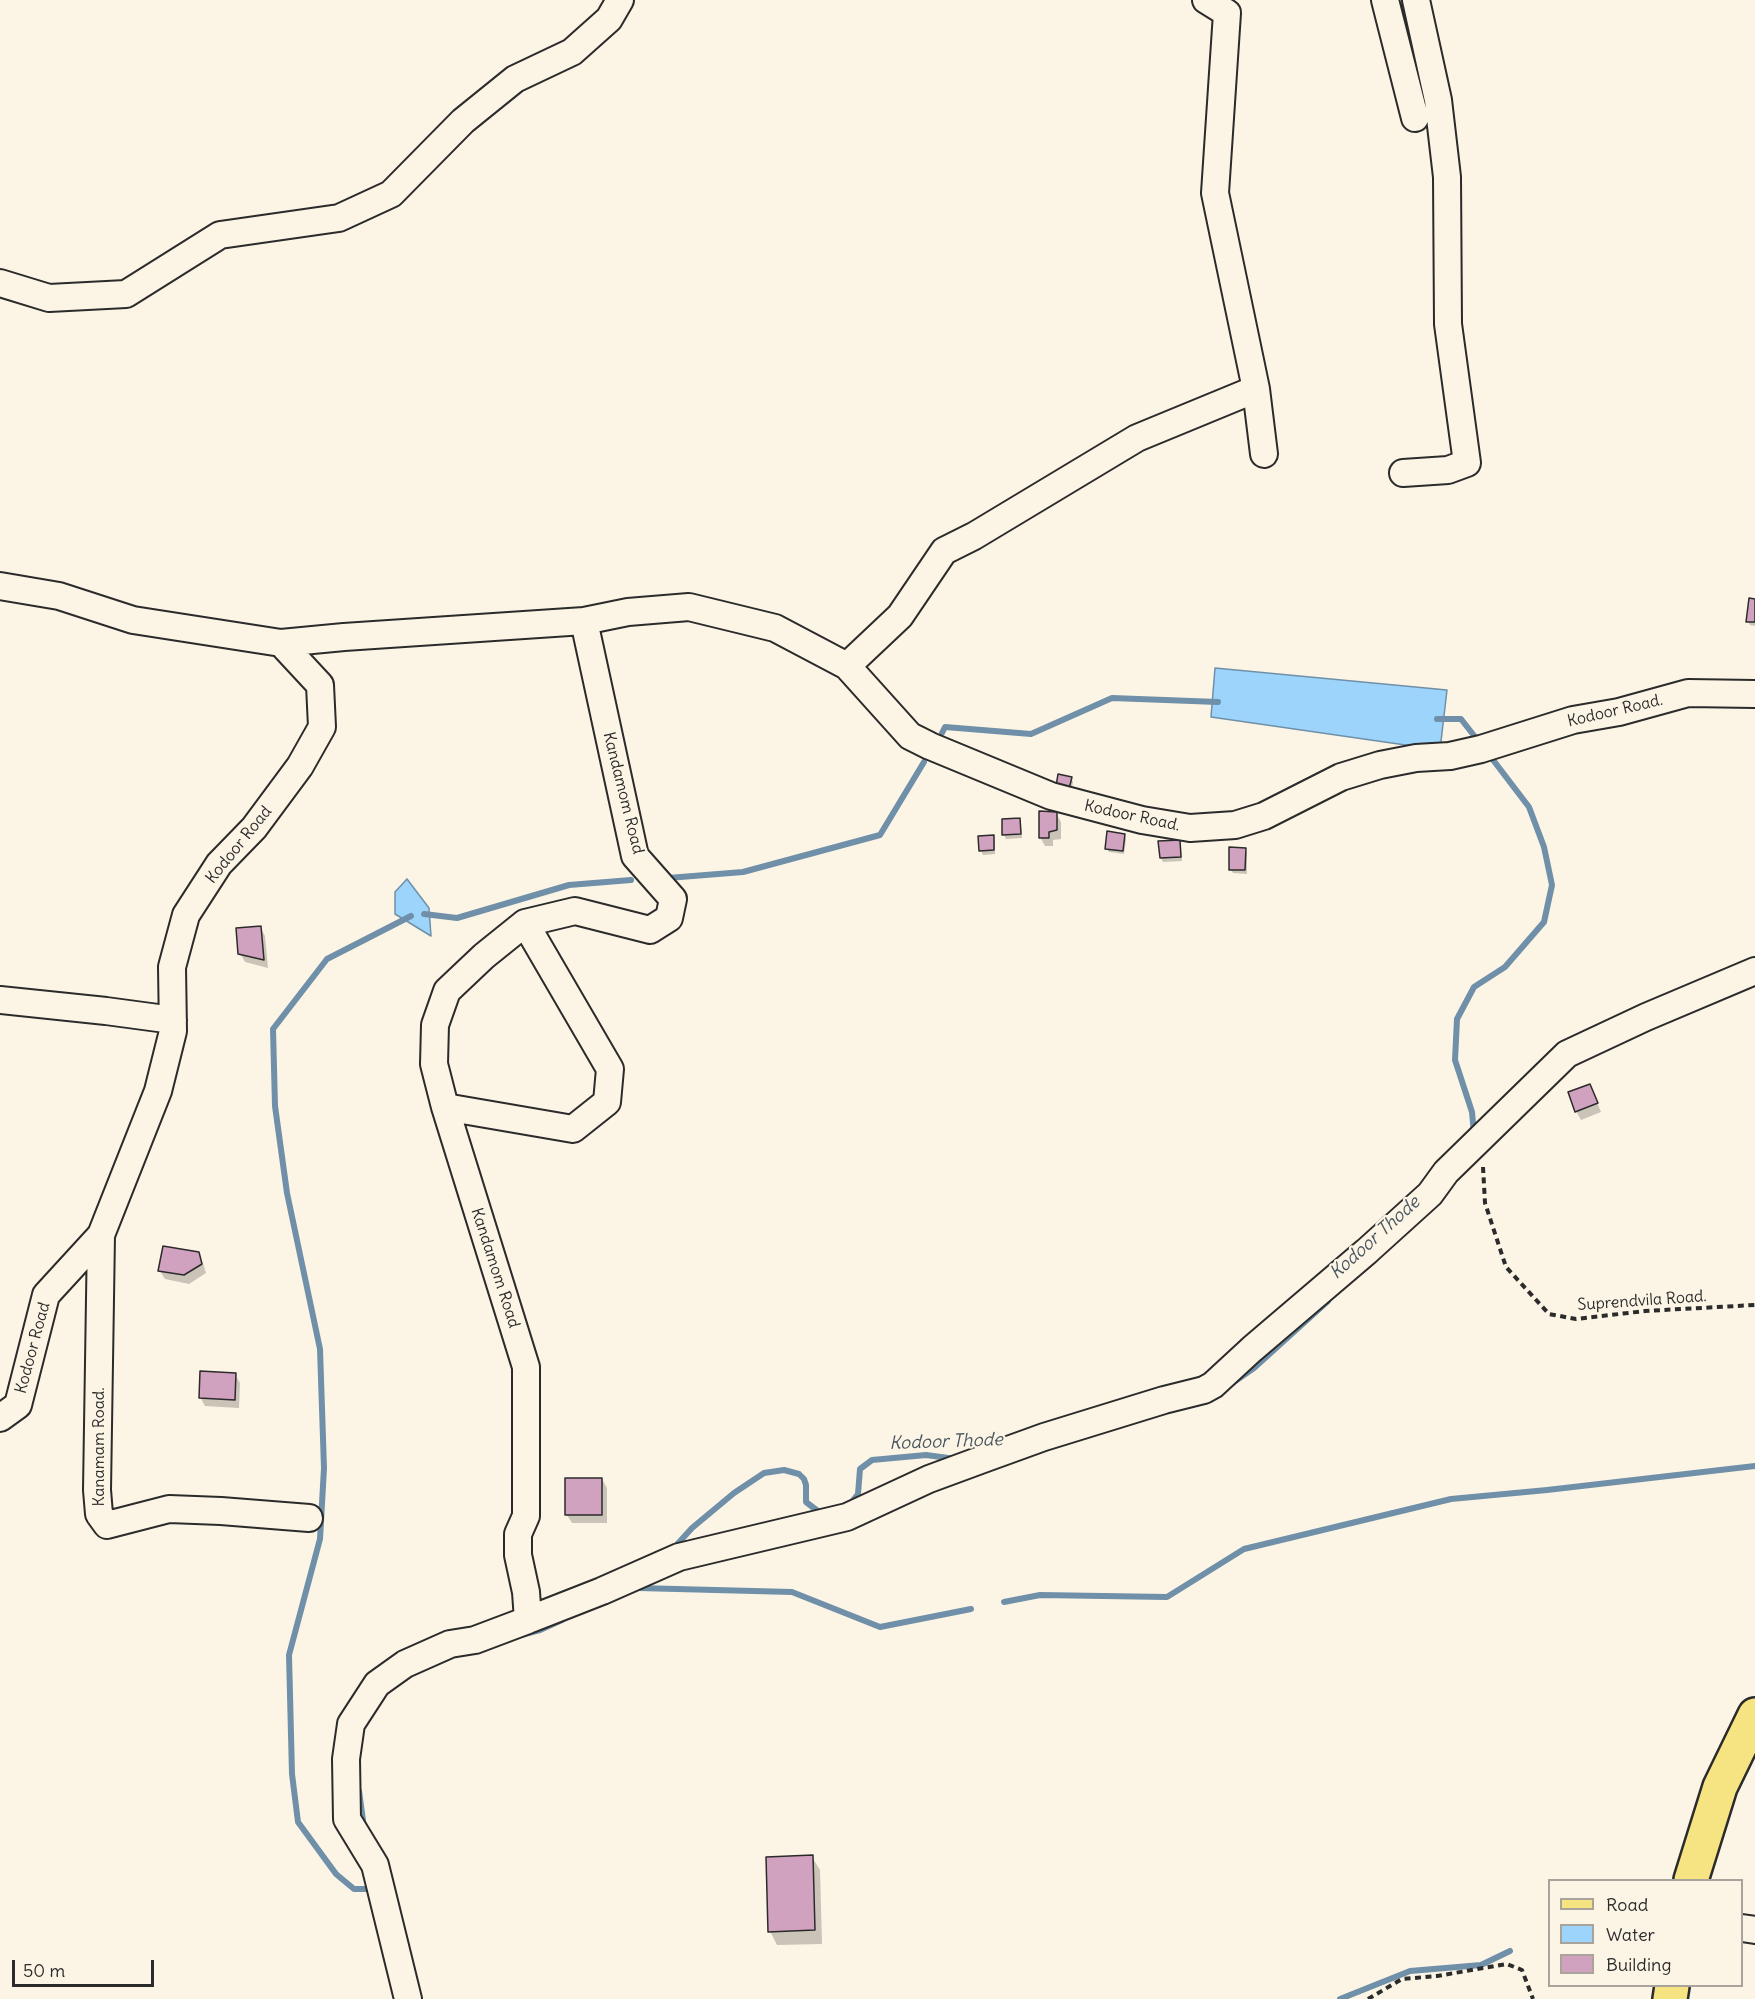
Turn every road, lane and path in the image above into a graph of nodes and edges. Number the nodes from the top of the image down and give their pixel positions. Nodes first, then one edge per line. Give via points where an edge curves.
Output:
1 (620, 0) edge
2 (1206, 0) edge
3 (1385, 0) edge
4 (1416, 0) edge
5 (1415, 118) dead end
6 (0, 283) edge
7 (1256, 389) junction
8 (1264, 454) dead end
9 (1403, 473) dead end
10 (0, 586) edge
11 (584, 621) junction
12 (281, 643) junction
13 (847, 666) junction
14 (1755, 694) edge
15 (525, 923) junction
16 (1755, 971) edge
17 (0, 1000) edge
18 (173, 1020) junction
19 (445, 1107) junction
20 (1476, 1143) junction
21 (101, 1235) junction
22 (1755, 1305) edge
23 (0, 1418) edge
24 (309, 1518) dead end
25 (528, 1620) junction
26 (1755, 1715) edge
27 (1692, 1879) edge
28 (408, 1999) edge
29 (1368, 1999) edge
30 (1533, 1999) edge

1 - 6 street via 609,19 572,52 515,79 463,121 391,194 339,218 220,235 126,294 49,298
2 - 7 street via 1227,13 1215,193
3 - 5 street
4 - 9 street via 1438,100 1447,177 1448,324 1467,463 1448,470
7 - 8 street
7 - 13 street via 1137,438 944,551 900,616
10 - 12 street via 59,596 133,620
11 - 12 street, Kodoor Road.
11 - 13 street, Kodoor Road. via 628,612 689,607 775,628
11 - 15 street, Kandamom Road via 635,856 673,899 669,918 650,930 576,911
12 - 18 street, Kodoor Road via 320,685 322,727 300,766 254,828 219,864 186,915 172,967
13 - 14 street, Kodoor Road. via 910,736 930,746 1051,796 1118,815 1190,828 1235,825 1264,816 1359,771 1484,748 1573,720 1688,693
15 - 19 street, Kandamom Road via 447,991 435,1025 434,1064
15 - 19 street via 610,1069 607,1102 573,1129
16 - 20 street via 1567,1054
17 - 18 street
18 - 21 street, Kodoor Road via 158,1091
19 - 25 street, Kandamom Road via 526,1367 526,1516 518,1534 518,1555
20 - 22 path, Suprendvila Road. via 1485,1203 1506,1267 1549,1314 1576,1319
20 - 25 street via 1430,1194 1204,1390 1044,1437 929,1479 847,1517 679,1557
21 - 23 street, Kodoor Road via 46,1295 18,1405
21 - 24 street, Kanamam Road. via 99,1515 107,1525 169,1509
25 - 28 street via 475,1640 450,1644 405,1664 377,1684 351,1724 346,1759 347,1819 375,1865
26 - 27 main road via 1720,1786
29 - 30 path via 1402,1979 1507,1964 1522,1970

